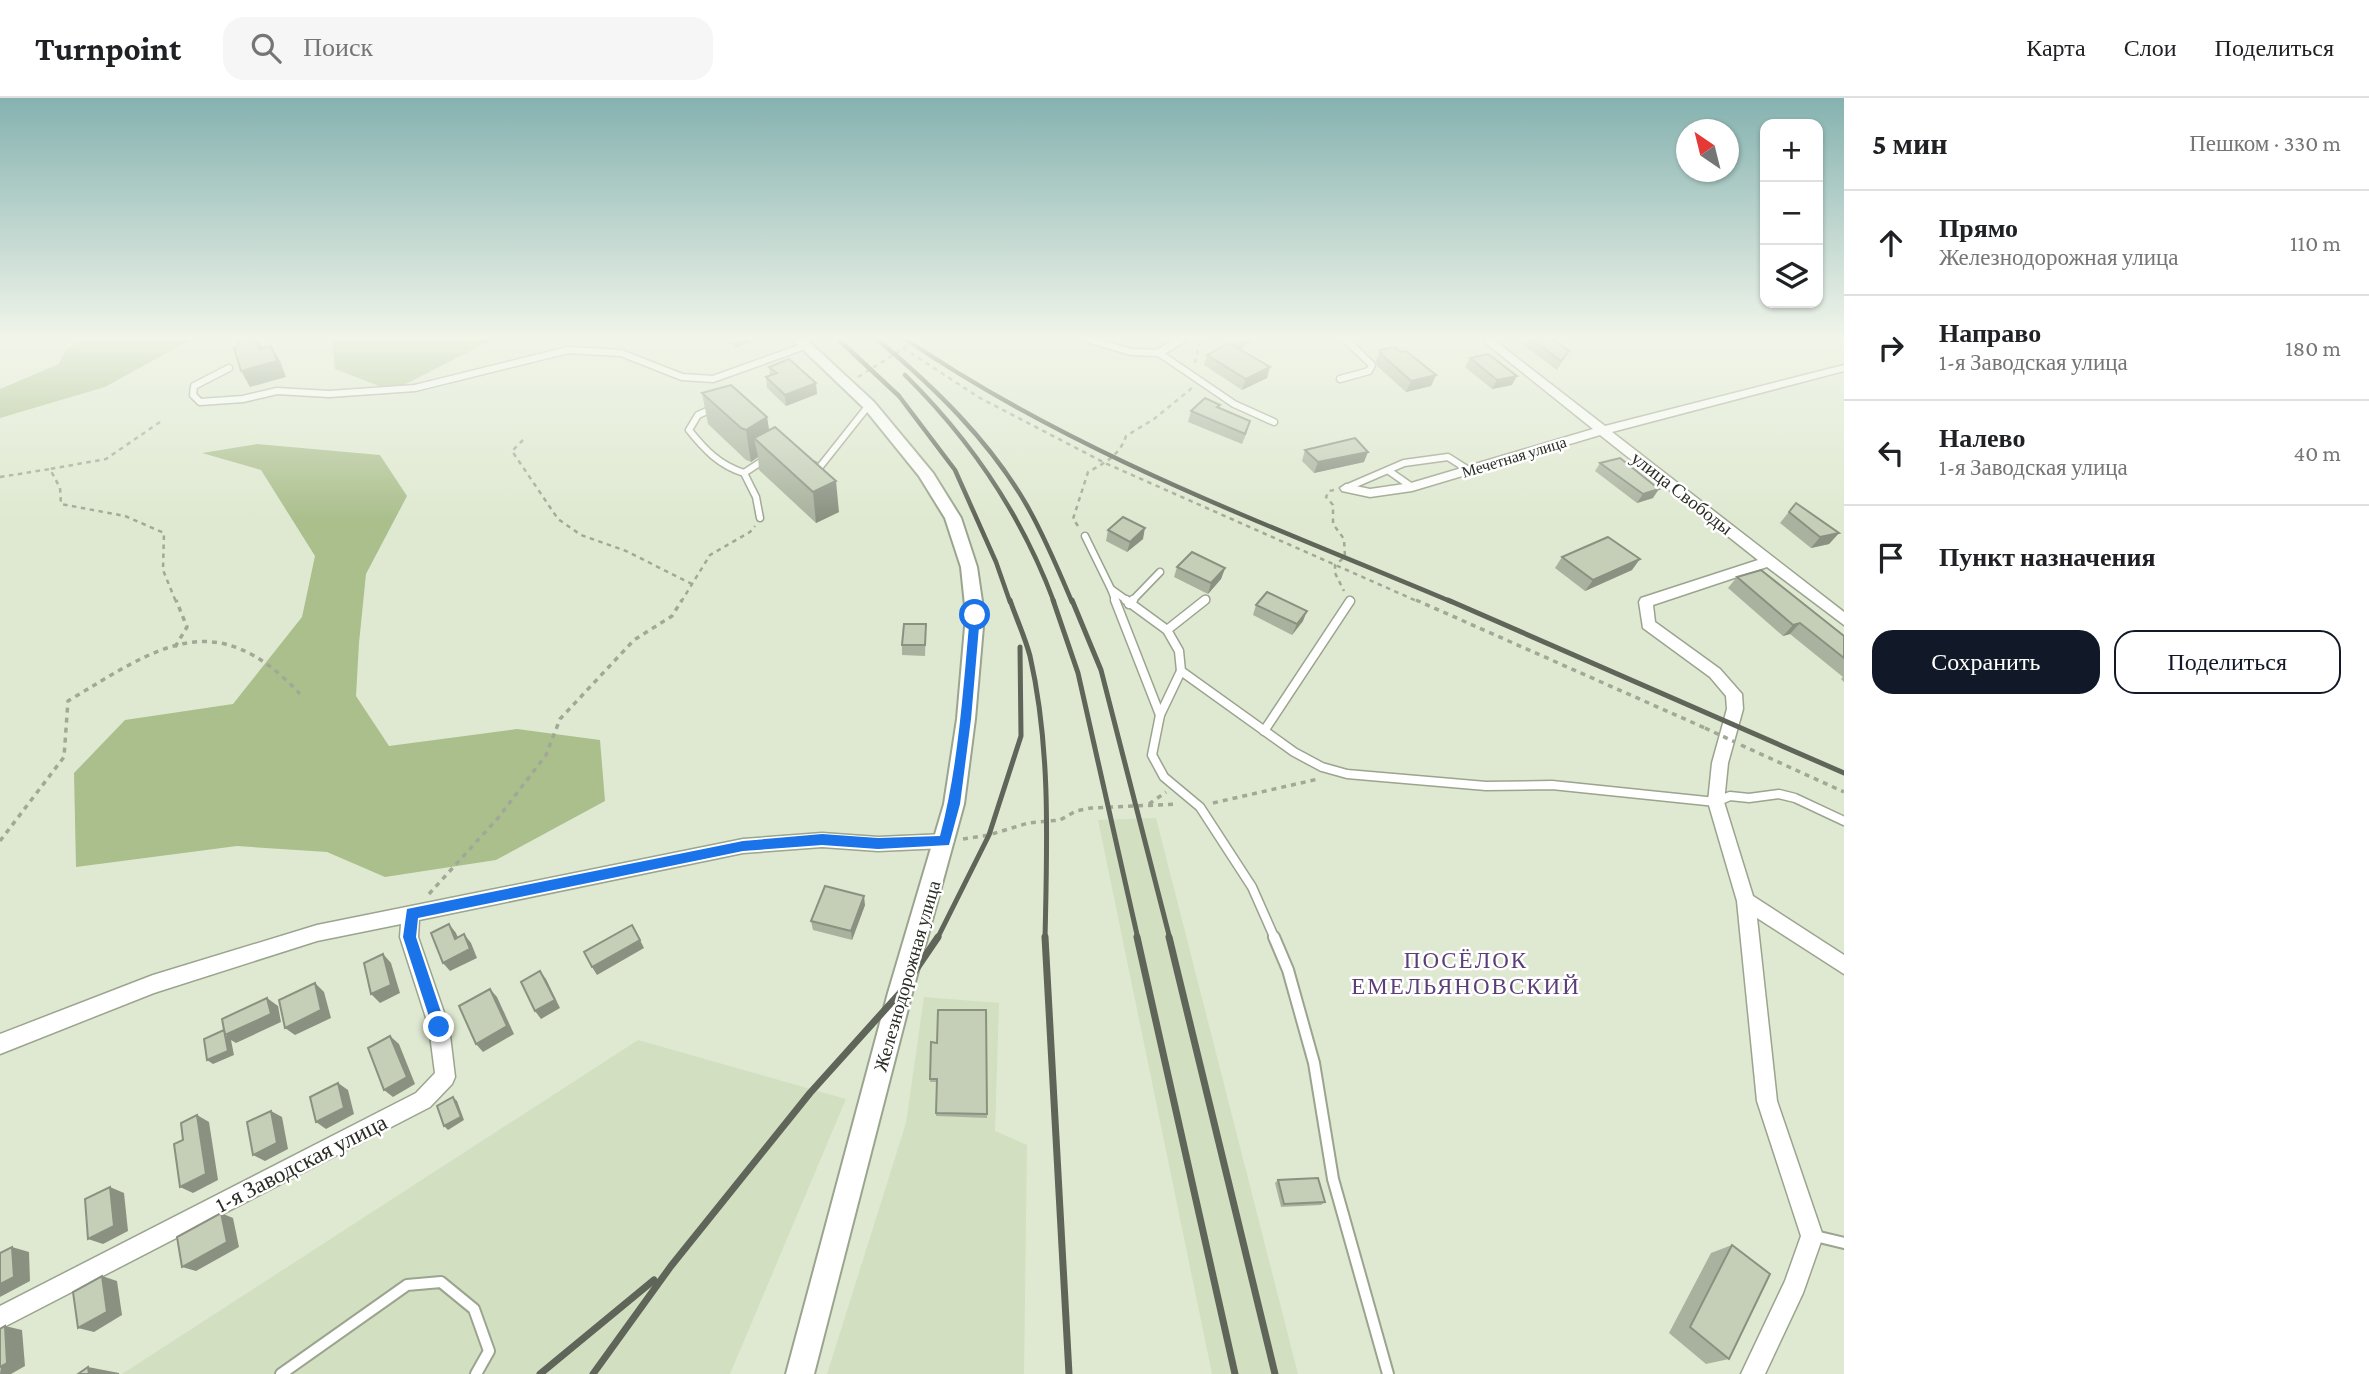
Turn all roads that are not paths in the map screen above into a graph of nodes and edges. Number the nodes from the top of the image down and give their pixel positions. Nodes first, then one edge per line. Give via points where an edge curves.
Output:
1 (198, 400) edge
2 (235, 400) edge
3 (864, 400) edge
4 (1227, 400) edge
5 (1562, 400) edge
6 (1722, 400) edge
7 (726, 402) edge
8 (869, 405) junction
9 (1274, 422) dead end
10 (1601, 431) junction
11 (780, 452) edge
12 (810, 461) edge
13 (1389, 471) junction
14 (1470, 471) junction
15 (744, 473) junction
16 (1412, 487) junction
17 (1346, 488) joint
18 (760, 517) road end
19 (1086, 536) road end
20 (1769, 561) junction
21 (1160, 572) dead end
22 (1111, 589) junction
23 (1206, 599) dead end
24 (1350, 601) road end
25 (1129, 604) junction
26 (1844, 620) edge
27 (1167, 630) junction
28 (1181, 671) junction
29 (1160, 715) junction
30 (1264, 731) junction
31 (1716, 802) junction
32 (1844, 821) edge
33 (945, 841) junction
34 (1746, 901) junction
35 (411, 914) junction
36 (1844, 965) edge
37 (0, 1044) edge
38 (1812, 1236) junction
39 (1844, 1243) edge
40 (0, 1318) edge
41 (281, 1374) edge
42 (477, 1374) edge
43 (800, 1374) edge
44 (1388, 1374) edge
45 (1753, 1374) edge

1 - 2 lane
3 - 8 street, Железнодорожная улица
4 - 9 lane
5 - 10 street, улица Свободы
6 - 10 street, Мечетная улица
7 - 15 lane via 698,415 689,430 710,458
8 - 12 lane via 819,468
8 - 33 street, Железнодорожная улица via 953,518 969,567 975,615 966,719
10 - 14 street, Мечетная улица
10 - 20 street, улица Свободы
11 - 15 lane
13 - 14 lane via 1404,463 1448,457
13 - 16 lane
13 - 17 lane
14 - 16 street, Мечетная улица
15 - 18 lane
16 - 17 street, Мечетная улица via 1370,494
19 - 22 lane
20 - 26 street, улица Свободы
20 - 31 street via 1646,602 1648,624 1716,673 1734,694
21 - 25 lane
22 - 25 lane
22 - 29 lane
23 - 27 lane
24 - 30 lane
25 - 27 lane
27 - 28 lane via 1179,651
28 - 29 lane
28 - 30 lane
29 - 44 lane via 1152,755 1164,777 1200,807 1252,887 1287,970 1314,1063 1333,1179
30 - 31 lane via 1322,767 1347,774 1486,786 1552,785
31 - 32 lane via 1730,796 1779,794
31 - 34 street
33 - 35 street via 878,844 822,840 743,846
33 - 43 street, Железнодорожная улица via 900,993
34 - 36 street
34 - 38 street via 1767,1101
35 - 37 street via 317,933 166,980
35 - 40 street, 1-я Заводская улица via 409,937 439,1027 445,1077 423,1100
38 - 39 lane
38 - 45 street via 1795,1285
41 - 42 lane via 407,1285 441,1282 474,1308 489,1350

